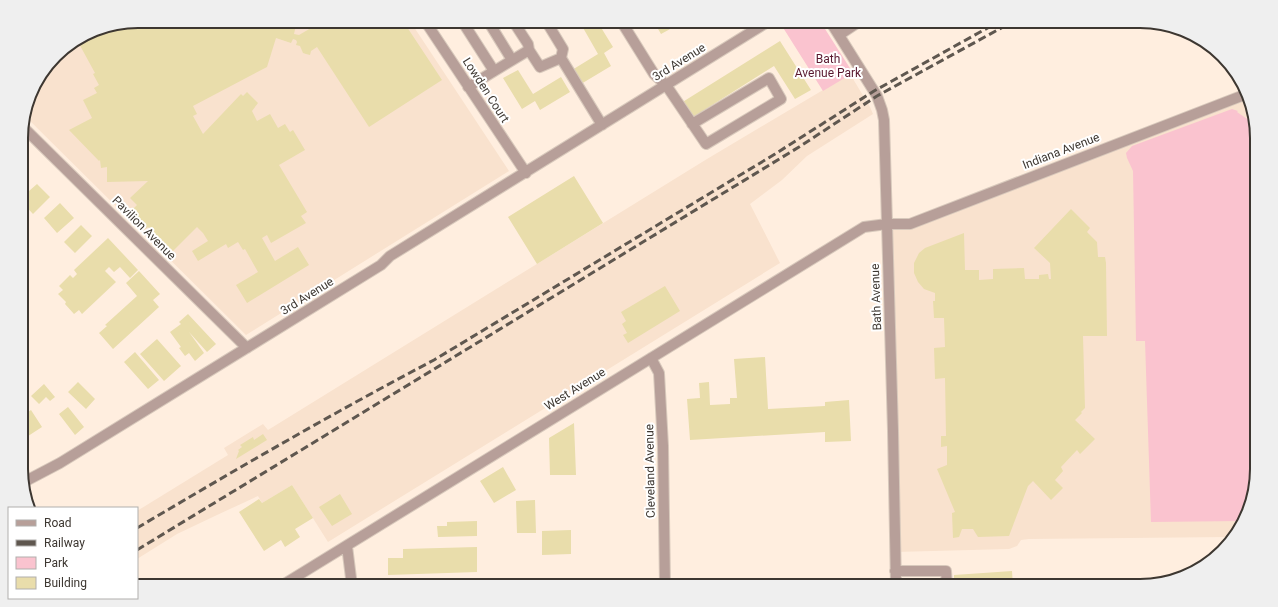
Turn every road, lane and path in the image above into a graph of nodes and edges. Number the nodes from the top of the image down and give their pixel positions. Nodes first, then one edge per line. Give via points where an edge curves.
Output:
1 (430, 28) edge
2 (466, 28) edge
3 (492, 28) edge
4 (518, 28) edge
5 (550, 28) edge
6 (626, 28) edge
7 (758, 28) edge
8 (834, 28) edge
9 (850, 28) edge
10 (839, 35) junction
11 (529, 50) junction
12 (561, 58) junction
13 (512, 60) junction
14 (494, 71) junction
15 (666, 85) junction
16 (468, 86) junction
17 (1241, 95) edge
18 (692, 124) junction
19 (602, 125) junction
20 (28, 132) edge
21 (526, 173) junction
22 (887, 224) junction
23 (247, 348) junction
24 (651, 358) junction
25 (29, 479) edge
26 (347, 546) junction
27 (895, 571) junction
28 (293, 579) edge
29 (351, 579) edge
30 (665, 579) edge
31 (896, 579) edge
32 (947, 579) edge

1 - 16 street, Lowden Court
2 - 14 street
3 - 13 street
4 - 11 street
5 - 12 street via 563,50
6 - 15 street via 654,74
7 - 15 street, 3rd Avenue
8 - 10 street, Bath Avenue
9 - 10 street
10 - 22 street, Bath Avenue via 877,96 882,110
11 - 12 street via 540,67
11 - 13 street
12 - 19 street
13 - 14 street
14 - 16 street
15 - 18 street
15 - 19 street, 3rd Avenue
16 - 21 street, Lowden Court
17 - 22 street, Indiana Avenue via 910,224
18 - 18 street via 769,78 781,99 706,144
19 - 21 street, 3rd Avenue
20 - 23 street, Pavilion Avenue
21 - 23 street, 3rd Avenue
22 - 24 street, West Avenue via 864,227
22 - 27 street, Bath Avenue via 894,437
23 - 25 street, 3rd Avenue via 60,463
24 - 26 street, West Avenue
24 - 30 street, Cleveland Avenue via 659,373
26 - 28 street, West Avenue
26 - 29 street
27 - 31 street, Bath Avenue
27 - 32 street via 946,571

